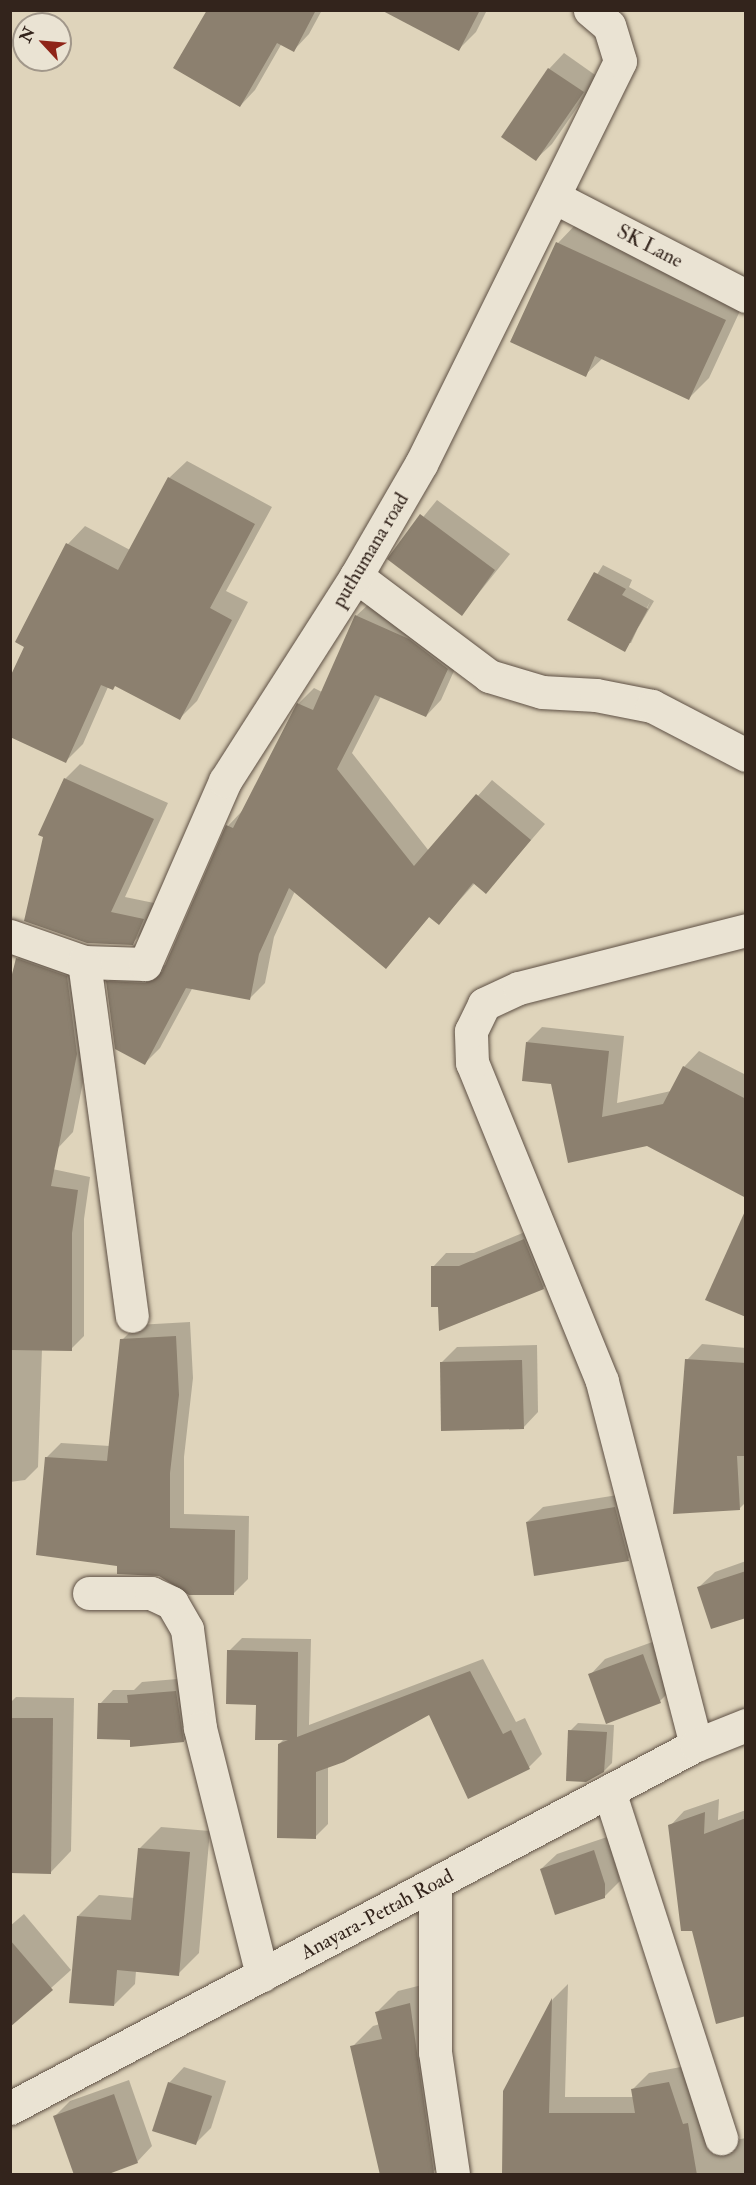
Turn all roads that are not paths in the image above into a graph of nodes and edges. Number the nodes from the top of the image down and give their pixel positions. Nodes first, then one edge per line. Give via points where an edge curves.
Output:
1 (590, 10) edge
2 (554, 197) junction
3 (746, 296) edge
4 (356, 576) junction
5 (746, 754) edge
6 (746, 930) edge
7 (10, 936) edge
8 (84, 962) junction
9 (132, 1316) dead end
10 (89, 1593) dead end
11 (746, 1725) edge
12 (696, 1745) junction
13 (609, 1791) junction
14 (435, 1883) junction
15 (262, 1975) junction
16 (10, 2108) edge
17 (721, 2138) dead end
18 (453, 2175) edge

1 - 2 street, puthumana road via 609,26 620,61
2 - 3 street, SK Lane
2 - 4 street, puthumana road via 421,464
4 - 5 street via 489,676 542,692 596,694 652,706
4 - 8 street, puthumana road via 225,781 145,964
6 - 12 street via 519,988 484,1004 471,1031 472,1062 602,1381
7 - 8 street, puthumana road
8 - 9 street
10 - 15 street via 151,1593 172,1603 187,1629 200,1728
11 - 12 street, Anayara-Pettah Road
12 - 13 street, Anayara-Pettah Road
13 - 14 street, Anayara-Pettah Road
13 - 17 street
14 - 15 street, Anayara-Pettah Road
14 - 18 street via 435,2052
15 - 16 street, Anayara-Pettah Road

